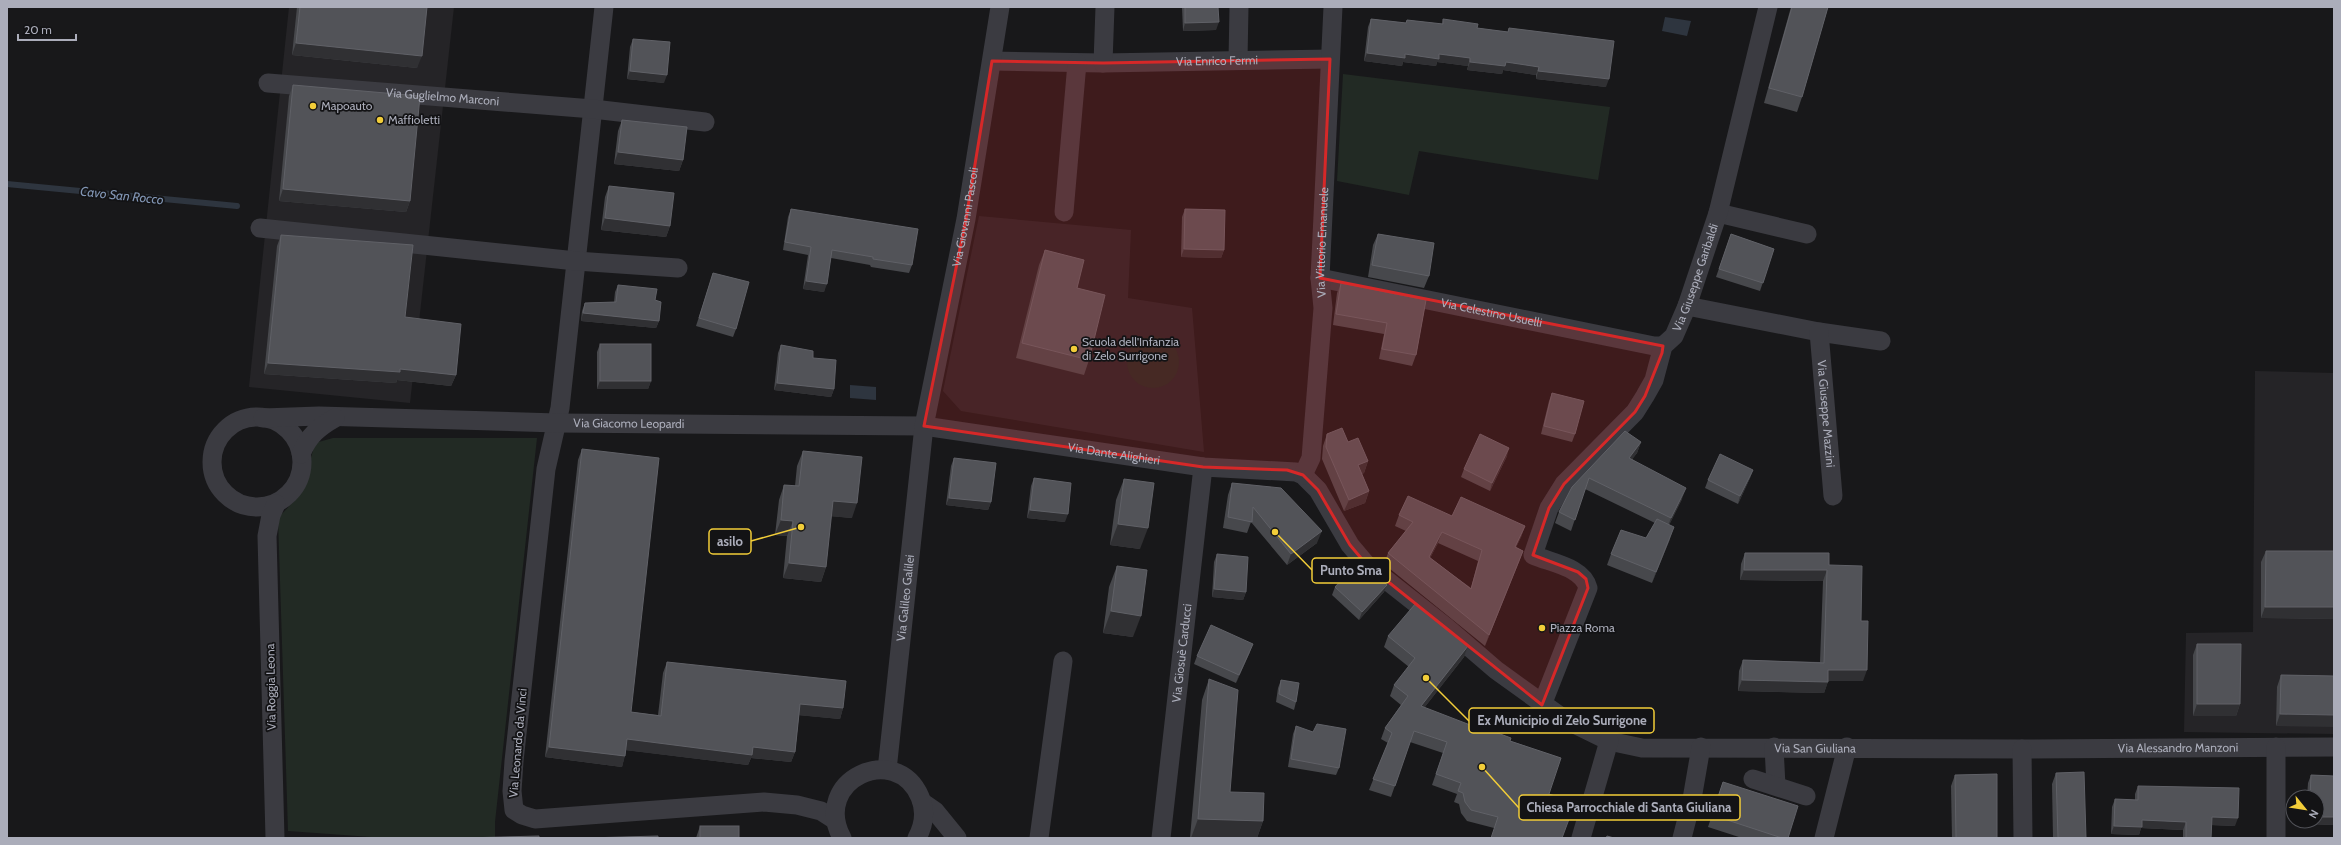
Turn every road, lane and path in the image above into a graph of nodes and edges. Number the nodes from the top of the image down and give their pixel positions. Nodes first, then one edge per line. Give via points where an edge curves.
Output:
1 (604, 7) edge
2 (1000, 7) edge
3 (1105, 7) edge
4 (1239, 7) edge
5 (1333, 7) edge
6 (1768, 7) edge
7 (1330, 59) junction
8 (1238, 60) junction
9 (992, 61) junction
10 (1077, 62) junction
11 (1103, 63) junction
12 (268, 83) dead end
13 (593, 109) junction
14 (705, 122) dead end
15 (1064, 212) dead end
16 (1718, 213) junction
17 (260, 228) dead end
18 (1808, 234) dead end
19 (576, 261) junction
20 (678, 268) dead end
21 (1320, 278) junction
22 (1687, 306) junction
23 (1819, 332) junction
24 (1881, 341) dead end
25 (1663, 346) junction
26 (263, 418) junction
27 (334, 418) junction
28 (557, 423) junction
29 (924, 426) junction
30 (302, 454) junction
31 (1203, 467) junction
32 (1303, 475) junction
33 (1833, 496) dead end
34 (276, 504) junction
35 (246, 507) junction
36 (267, 536) junction
37 (1063, 661) dead end
38 (1542, 705) junction
39 (1609, 741) junction
40 (1701, 747) junction
41 (1774, 747) junction
42 (1847, 747) junction
43 (2276, 747) junction
44 (2334, 747) edge
45 (2022, 749) junction
46 (887, 770) junction
47 (1753, 779) dead end
48 (1776, 786) junction
49 (1806, 796) dead end
50 (922, 802) junction
51 (835, 820) junction
52 (275, 838) edge
53 (842, 838) edge
54 (917, 838) edge
55 (957, 838) edge
56 (1039, 838) edge
57 (1161, 838) edge
58 (1581, 838) edge
59 (1682, 838) edge
60 (1824, 838) edge
61 (2023, 838) edge
62 (2276, 838) edge

1 - 13 street
2 - 9 street, Via Giovanni Pascoli
3 - 11 street
4 - 8 street
5 - 7 street, Via Vittorio Emanuele
6 - 16 street, Via Giuseppe Garibaldi
7 - 8 street, Via Enrico Fermi
7 - 21 street, Via Vittorio Emanuele
8 - 11 street, Via Enrico Fermi
9 - 10 street, Via Enrico Fermi
9 - 29 street, Via Giovanni Pascoli via 966,219
10 - 11 street, Via Enrico Fermi
10 - 15 street
12 - 13 street, Via Guglielmo Marconi
13 - 14 street, Via Guglielmo Marconi
13 - 19 street
16 - 18 street
16 - 22 street, Via Giuseppe Garibaldi
17 - 19 street
19 - 20 street
19 - 28 street
21 - 25 street, Via Celestino Usuelli
21 - 32 street, Via Vittorio Emanuele via 1323,308 1311,458
22 - 23 street
22 - 25 street, Via Giuseppe Garibaldi via 1674,336
23 - 24 street
23 - 33 street, Via Giuseppe Mazzini
25 - 38 street, Via Giuseppe Garibaldi via 1654,380 1635,412 1564,484 1549,508 1533,555 1578,572 1586,579 1588,588
26 - 27 street, Via Giacomo Leopardi
26 - 30 street via 274,420 287,428
26 - 35 street via 245,418 231,425 220,435 213,448 211,463 214,478 221,491 232,501
27 - 28 street, Via Giacomo Leopardi
27 - 30 street via 313,433
28 - 29 street, Via Giacomo Leopardi
28 - 51 street, Via Leonardo da Vinci via 545,484 514,761 514,810 535,819 774,802 821,811
29 - 31 street, Via Dante Alighieri
29 - 46 street, Via Galileo Galilei
30 - 34 street via 302,469 297,483 288,495
31 - 32 street, Via Dante Alighieri via 1287,470
31 - 57 street, Via Giosuè Carducci
32 - 38 street via 1318,490 1350,545 1366,564
34 - 35 street via 261,508
34 - 36 street, Via Roggia Leona
35 - 36 street
36 - 52 street, Via Roggia Leona
37 - 56 street
38 - 39 street
39 - 40 street, Via San Giuliana via 1642,748
39 - 58 street
40 - 41 street, Via San Giuliana
40 - 59 street
41 - 42 street, Via San Giuliana
41 - 48 street
42 - 45 street, Via San Giuliana
42 - 60 street
43 - 44 street, Via Alessandro Manzoni
43 - 45 street, Via Alessandro Manzoni
43 - 62 street
45 - 61 street
46 - 50 street via 912,784
46 - 51 street via 866,771 848,782 837,799
47 - 48 street
48 - 49 street
50 - 54 street via 923,822
50 - 55 street via 936,811
51 - 53 street

